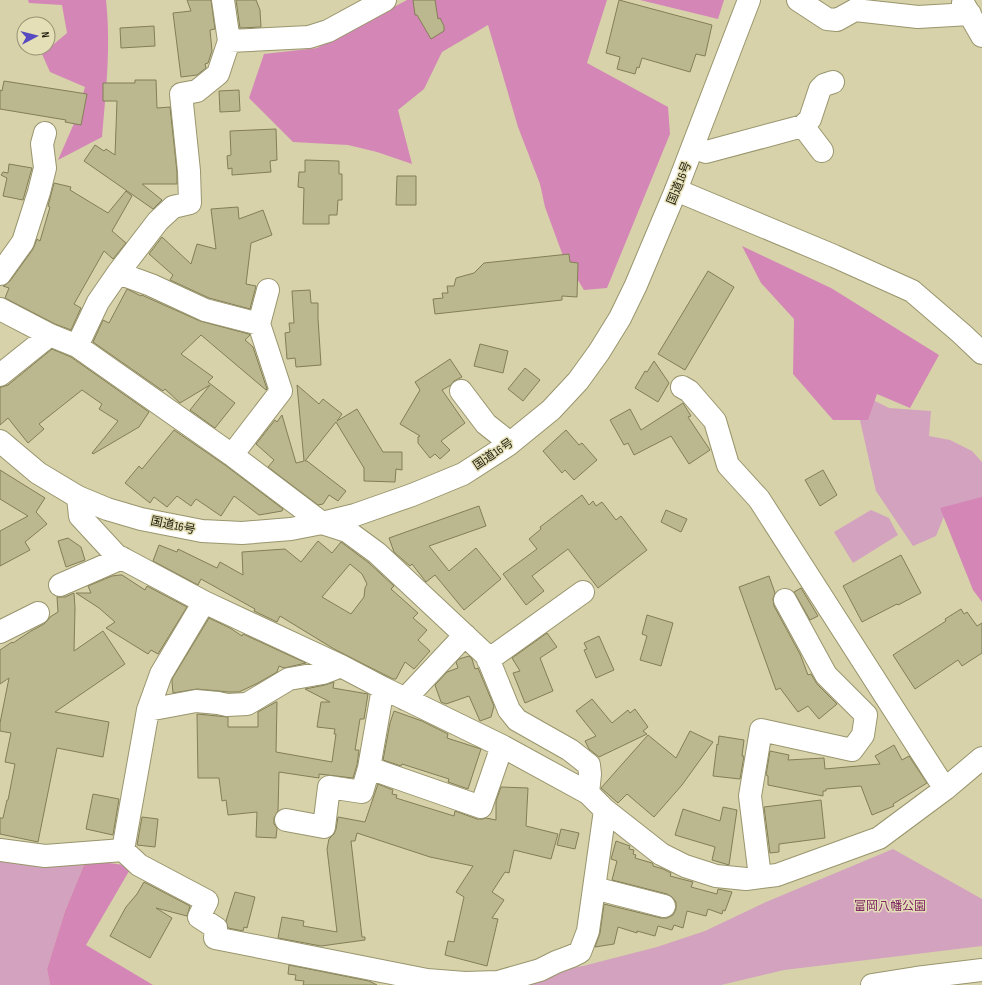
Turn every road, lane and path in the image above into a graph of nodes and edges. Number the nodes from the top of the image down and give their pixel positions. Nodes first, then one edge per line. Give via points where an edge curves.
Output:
1 (223, 0) edge
2 (385, 0) edge
3 (749, 0) edge
4 (798, 0) edge
5 (966, 7) edge
6 (982, 36) edge
7 (229, 41) junction
8 (833, 82) dead end
9 (803, 126) junction
10 (45, 133) dead end
11 (693, 147) junction
12 (822, 150) dead end
13 (676, 190) junction
14 (118, 273) junction
15 (0, 274) edge
16 (268, 290) dead end
17 (0, 309) edge
18 (259, 324) junction
19 (50, 335) junction
20 (77, 346) junction
21 (982, 353) edge
22 (0, 375) edge
23 (682, 387) dead end
24 (461, 391) dead end
25 (0, 441) edge
26 (510, 443) junction
27 (232, 455) junction
28 (78, 497) junction
29 (322, 523) junction
30 (122, 558) junction
31 (60, 585) dead end
32 (583, 592) dead end
33 (785, 600) dead end
34 (204, 602) junction
35 (38, 613) dead end
36 (0, 632) edge
37 (465, 636) junction
38 (488, 660) junction
39 (342, 666) junction
40 (383, 688) junction
41 (405, 698) junction
42 (148, 710) junction
43 (502, 746) junction
44 (982, 758) edge
45 (369, 768) junction
46 (945, 789) junction
47 (588, 793) junction
48 (605, 810) junction
49 (286, 820) dead end
50 (0, 850) edge
51 (123, 850) junction
52 (760, 877) junction
53 (594, 888) junction
54 (664, 906) dead end
55 (982, 970) edge
56 (898, 983) edge
57 (464, 984) edge
58 (872, 985) edge

1 - 7 main road
2 - 7 main road via 328,31 309,36
3 - 11 main road, 国道16号
4 - 5 main road via 827,19 836,20 855,10 918,17
5 - 6 main road
7 - 14 main road via 218,74 197,91 181,94 190,203 174,207 158,221
8 - 9 main road via 820,89 810,119
9 - 11 main road via 706,152
9 - 12 main road
10 - 15 main road via 42,144 45,168 39,192 23,242
11 - 13 main road, 国道16号
13 - 21 main road via 912,291
13 - 26 main road, 国道16号 via 636,285 599,352 578,382 551,410
14 - 18 main road via 205,310
14 - 20 main road via 98,302
16 - 18 main road
17 - 19 main road
18 - 27 main road via 281,391
19 - 20 main road
19 - 22 main road
20 - 27 main road
23 - 46 main road via 689,391 715,421 728,465 759,499
24 - 26 main road via 486,424
25 - 28 main road, 国道16号 via 38,473
26 - 29 main road, 国道16号 via 463,474 355,515
27 - 29 main road
28 - 29 main road, 国道16号 via 141,519 202,531 242,533 291,529
28 - 30 main road via 80,516 116,556
29 - 37 main road via 347,531 377,553
30 - 31 main road
30 - 34 main road
32 - 38 main road
33 - 52 main road via 826,675 866,715 863,735 852,750 762,730 750,796
34 - 39 main road
34 - 42 main road via 161,674
35 - 36 main road
37 - 38 main road via 487,656
37 - 41 main road
38 - 47 main road via 508,710 517,720 570,750 589,764
39 - 40 main road
39 - 42 main road via 323,673 289,679 247,704 227,705 196,701
40 - 41 main road
40 - 45 main road
41 - 43 main road
42 - 51 main road
43 - 45 main road via 481,807
43 - 47 main road
44 - 46 main road
45 - 49 main road via 362,792 329,786 324,827
46 - 52 main road via 879,838 777,874
47 - 48 main road
48 - 52 main road via 661,854 685,866 716,876 746,879
48 - 53 main road
50 - 51 main road via 45,856
51 - 57 main road via 139,865 207,901 199,917 216,928 215,938 427,980
53 - 54 main road
53 - 57 main road via 588,931 580,952 540,970 498,982
55 - 56 main road
56 - 58 main road

